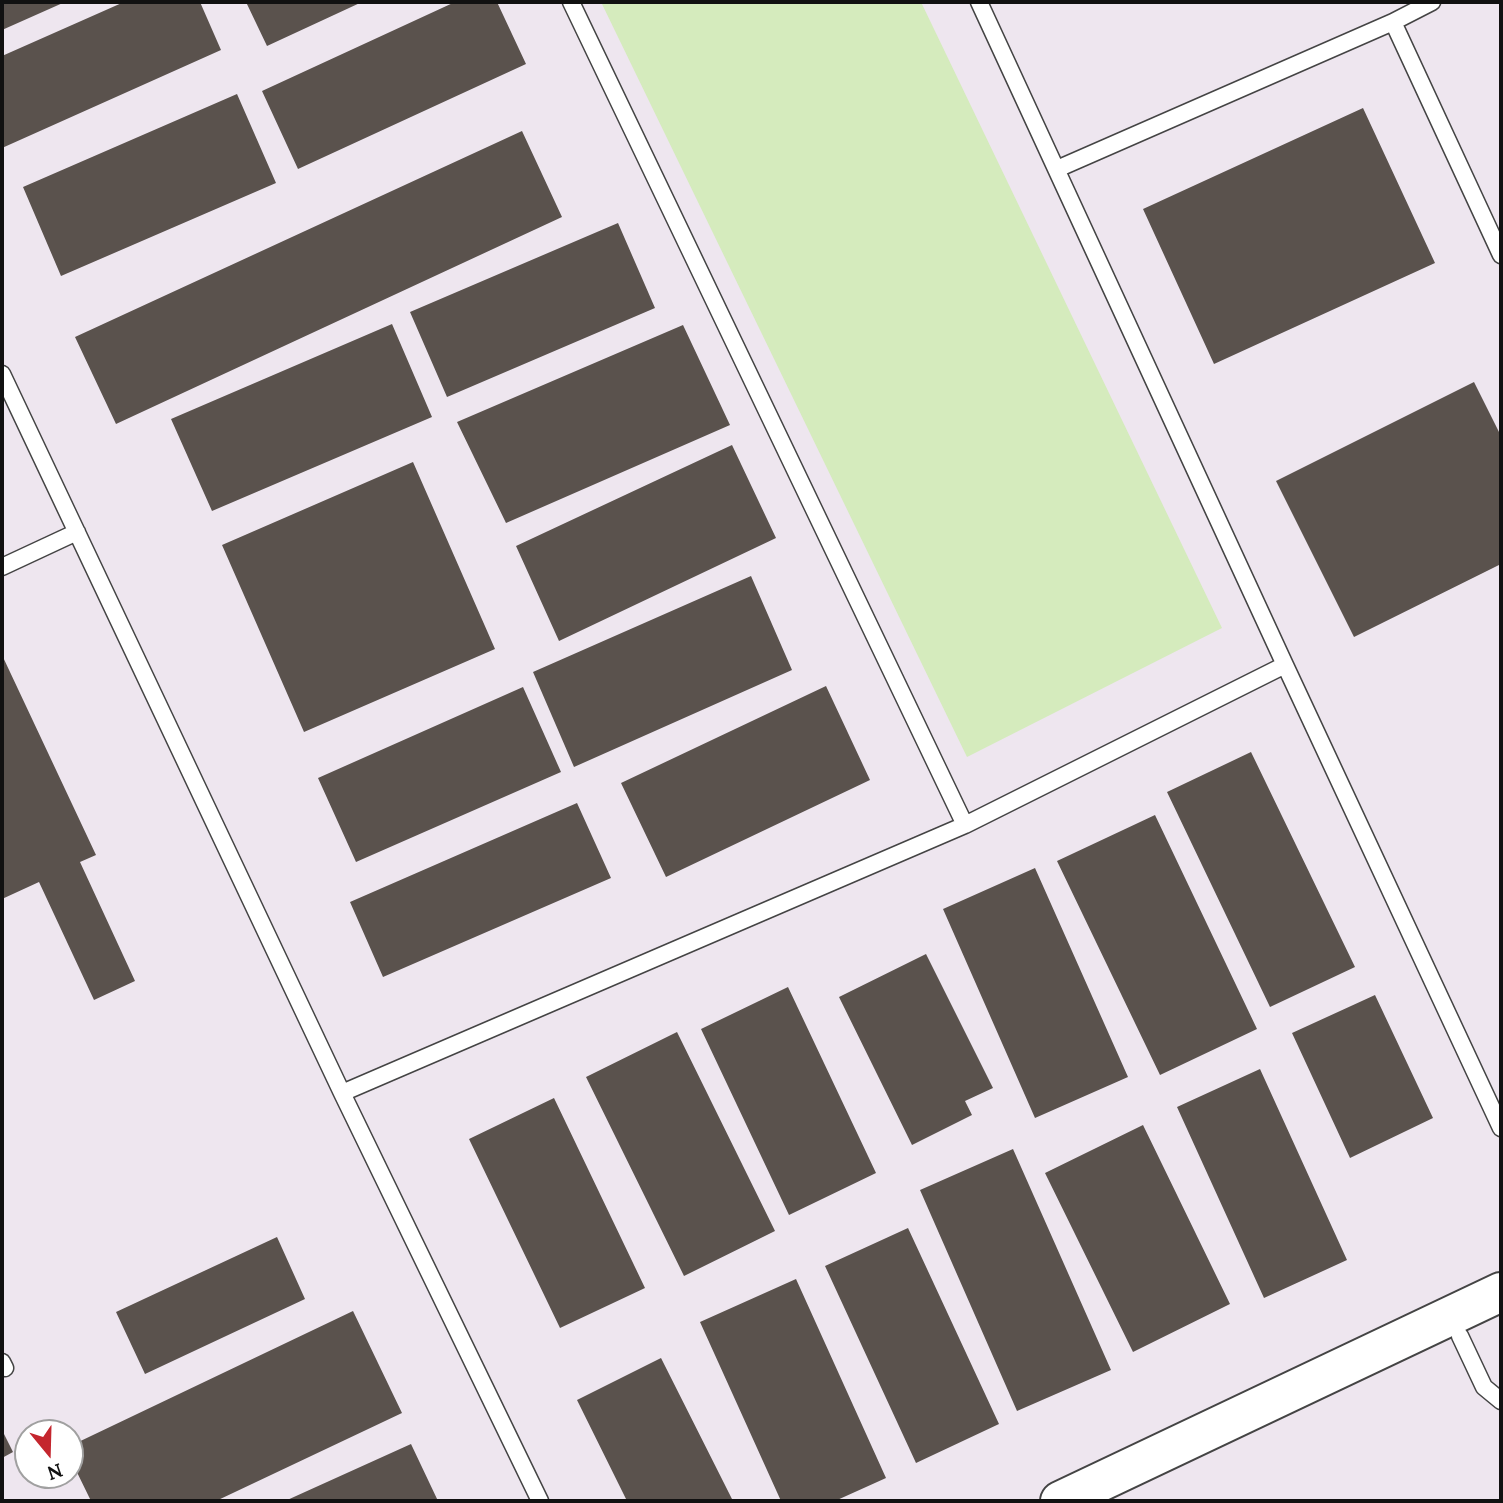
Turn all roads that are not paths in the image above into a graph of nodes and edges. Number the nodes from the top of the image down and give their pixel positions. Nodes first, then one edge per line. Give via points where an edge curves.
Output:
1 (571, 2) edge
2 (979, 2) edge
3 (1432, 2) edge
4 (1392, 22) junction
5 (1057, 169) junction
6 (1501, 255) edge
7 (2, 374) edge
8 (77, 532) junction
9 (2, 567) edge
10 (1285, 665) junction
11 (965, 825) junction
12 (342, 1093) junction
13 (1501, 1128) edge
14 (1501, 1292) edge
15 (1501, 1316) edge
16 (1460, 1336) junction
17 (1501, 1401) edge
18 (540, 1501) edge
19 (1060, 1501) edge
20 (1121, 1501) edge

1 - 11 lane
2 - 5 lane
3 - 4 lane
4 - 5 lane
4 - 6 lane
5 - 10 lane
7 - 8 lane
8 - 9 lane
8 - 12 lane
10 - 11 lane
10 - 13 lane
11 - 12 lane
12 - 18 lane
14 - 19 street
15 - 16 street
16 - 17 lane via 1483,1387
16 - 20 street

